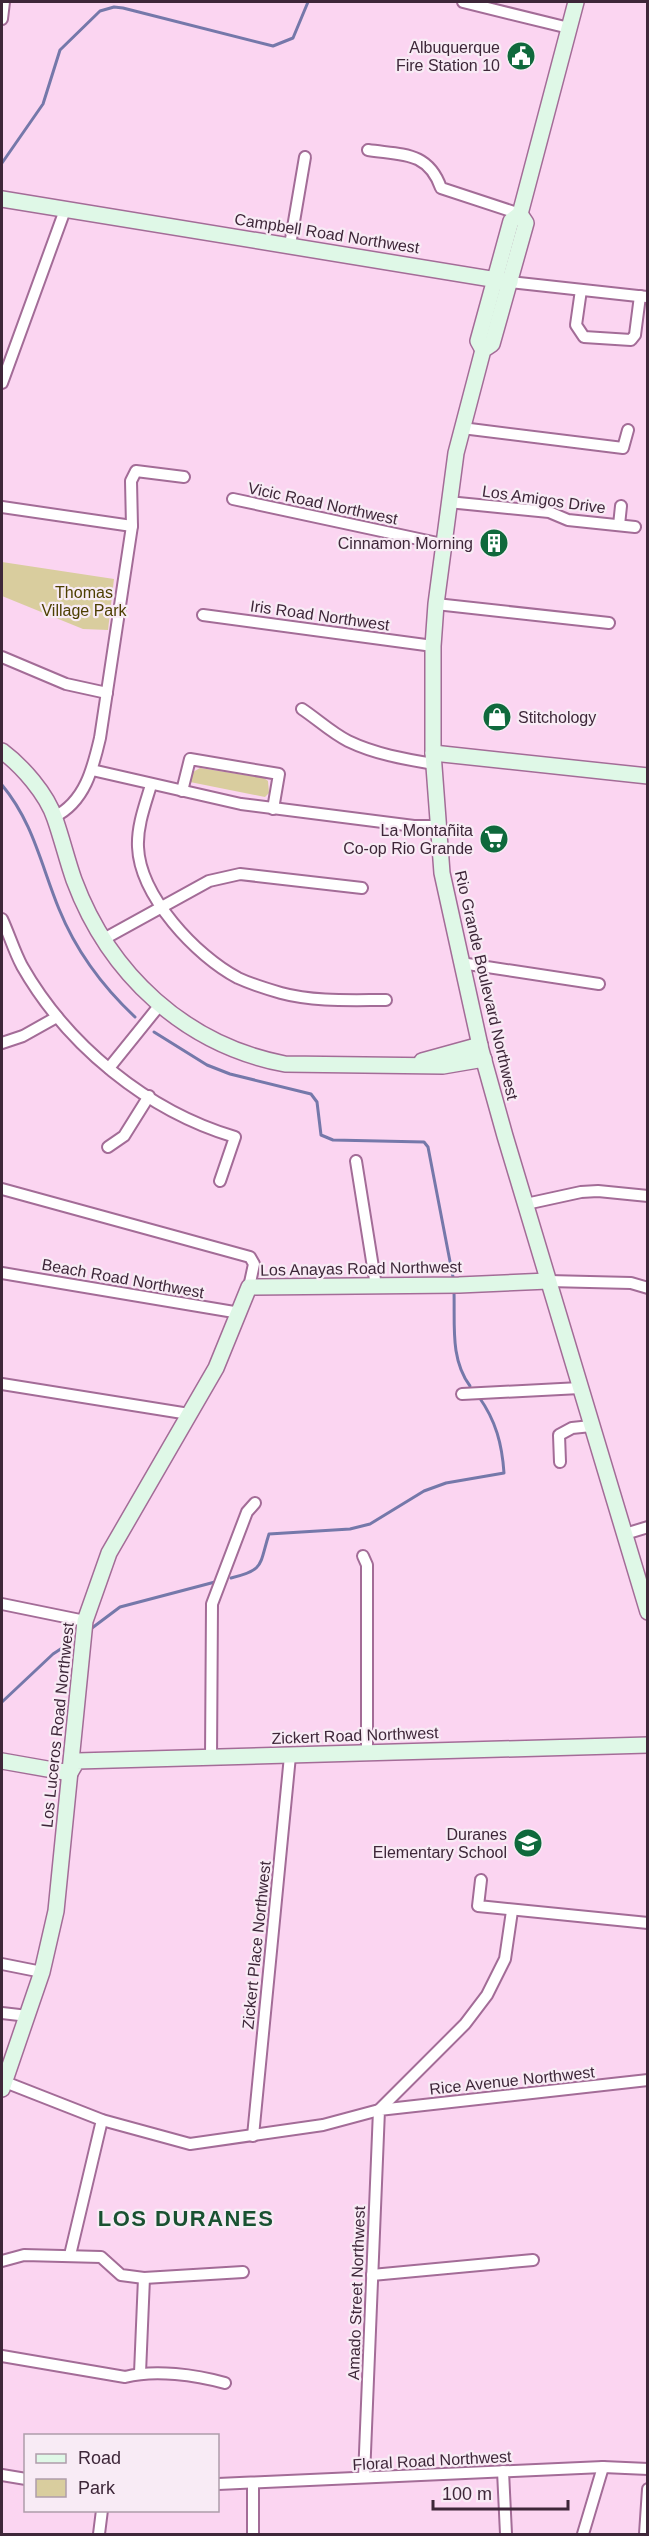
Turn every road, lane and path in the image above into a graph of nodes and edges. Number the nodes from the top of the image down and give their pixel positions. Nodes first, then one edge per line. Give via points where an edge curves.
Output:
1 (4, 2) edge
2 (463, 2) edge
3 (576, 2) edge
4 (2, 19) edge
5 (569, 28) junction
6 (368, 150) dead end
7 (305, 157) dead end
8 (2, 199) edge
9 (65, 210) junction
10 (520, 214) junction
11 (290, 245) junction
12 (503, 280) junction
13 (580, 290) junction
14 (644, 297) edge
15 (2, 383) edge
16 (462, 428) junction
17 (628, 430) dead end
18 (184, 477) dead end
19 (233, 499) dead end
20 (448, 502) junction
21 (621, 506) dead end
22 (2, 507) edge
23 (619, 525) junction
24 (132, 526) junction
25 (635, 527) dead end
26 (442, 544) junction
27 (435, 604) junction
28 (203, 615) dead end
29 (609, 623) dead end
30 (433, 646) junction
31 (2, 657) edge
32 (107, 693) junction
33 (302, 709) dead end
34 (2, 751) edge
35 (433, 758) junction
36 (92, 770) junction
37 (648, 776) edge
38 (151, 784) junction
39 (182, 791) junction
40 (273, 809) junction
41 (54, 817) junction
42 (438, 826) junction
43 (362, 888) dead end
44 (160, 907) junction
45 (2, 920) edge
46 (102, 940) junction
47 (461, 963) junction
48 (599, 984) dead end
49 (386, 1000) dead end
50 (159, 1006) junction
51 (57, 1017) junction
52 (2, 1043) edge
53 (482, 1052) junction
54 (109, 1068) junction
55 (149, 1096) junction
56 (108, 1147) dead end
57 (356, 1161) dead end
58 (220, 1180) dead end
59 (2, 1189) edge
60 (648, 1196) edge
61 (526, 1204) junction
62 (2, 1273) edge
63 (548, 1281) junction
64 (376, 1286) junction
65 (249, 1287) junction
66 (648, 1288) edge
67 (240, 1313) junction
68 (2, 1384) edge
69 (580, 1388) junction
70 (462, 1394) dead end
71 (189, 1414) junction
72 (591, 1426) junction
73 (560, 1462) dead end
74 (255, 1503) dead end
75 (648, 1527) edge
76 (625, 1533) junction
77 (363, 1556) dead end
78 (2, 1604) edge
79 (648, 1612) edge
80 (85, 1621) junction
81 (648, 1745) edge
82 (367, 1754) junction
83 (290, 1756) junction
84 (211, 1758) junction
85 (2, 1761) edge
86 (70, 1773) junction
87 (481, 1880) dead end
88 (512, 1911) junction
89 (648, 1923) edge
90 (2, 1964) edge
91 (42, 1972) junction
92 (2, 2013) edge
93 (28, 2016) junction
94 (648, 2080) edge
95 (3, 2086) edge
96 (379, 2110) junction
97 (102, 2120) junction
98 (253, 2136) junction
99 (70, 2255) junction
100 (533, 2260) dead end
101 (2, 2261) edge
102 (243, 2272) dead end
103 (372, 2275) junction
104 (144, 2278) junction
105 (2, 2356) edge
106 (140, 2373) junction
107 (225, 2383) dead end
108 (603, 2467) junction
109 (648, 2469) edge
110 (503, 2471) junction
111 (2, 2475) edge
112 (364, 2477) junction
113 (24, 2479) edge
114 (253, 2483) junction
115 (219, 2484) edge
116 (648, 2489) edge
117 (102, 2512) edge
118 (99, 2535) edge
119 (253, 2535) edge
120 (506, 2535) edge
121 (583, 2535) edge
122 (645, 2535) edge

1 - 4 street
2 - 5 street
3 - 5 street, Rio Grande Boulevard Northwest
5 - 10 street, Rio Grande Boulevard Northwest
6 - 10 street via 412,156 432,168 441,188
7 - 11 street
8 - 9 street, Campbell Road Northwest
9 - 11 street, Campbell Road Northwest
9 - 15 street
10 - 12 street, Rio Grande Boulevard Northwest via 526,223
11 - 12 street, Campbell Road Northwest
12 - 13 street, Campbell Road Northwest
12 - 16 street, Rio Grande Boulevard Northwest via 492,344 483,350
13 - 14 street, Campbell Road Northwest
13 - 14 street via 576,325 584,337 631,340 636,335
16 - 17 street via 623,448
16 - 20 street, Rio Grande Boulevard Northwest
18 - 24 street via 136,471 131,481
19 - 26 street, Vicic Road Northwest
20 - 23 street, Los Amigos Drive via 549,512 568,520
20 - 26 street, Rio Grande Boulevard Northwest
21 - 23 street
22 - 24 street
23 - 25 street, Los Amigos Drive
24 - 32 street
26 - 27 street, Rio Grande Boulevard Northwest
27 - 29 street
27 - 30 street, Rio Grande Boulevard Northwest
28 - 30 street, Iris Road Northwest
30 - 35 street, Rio Grande Boulevard Northwest
31 - 32 street via 66,684
32 - 36 street
33 - 35 street via 357,744 399,758
34 - 41 street via 34,784
35 - 37 street
35 - 42 street, Rio Grande Boulevard Northwest
36 - 38 street
36 - 41 street via 76,800
38 - 39 street
38 - 44 street via 139,825 138,849
39 - 40 street
39 - 40 street via 189,759 279,774
40 - 42 street
41 - 46 street via 80,894
42 - 47 street, Rio Grande Boulevard Northwest via 442,873
43 - 44 street via 240,874 209,881
44 - 46 street
44 - 49 street via 184,935 237,977 283,993 327,999
45 - 51 street via 20,962
46 - 50 street
47 - 48 street
47 - 53 street, Rio Grande Boulevard Northwest
50 - 53 street via 200,1033 271,1061 329,1066 416,1064
50 - 54 street
51 - 52 street
51 - 54 street
53 - 61 street, Rio Grande Boulevard Northwest
54 - 55 street
55 - 56 street via 124,1136
55 - 58 street via 173,1111 235,1137
57 - 64 street
59 - 65 street, Los Anayas Road Northwest via 250,1257 254,1264
60 - 61 street via 581,1192
61 - 63 street, Rio Grande Boulevard Northwest
62 - 67 street, Beach Road Northwest
63 - 64 street, Los Anayas Road Northwest
63 - 66 street via 632,1283
63 - 69 street, Rio Grande Boulevard Northwest
64 - 65 street, Los Anayas Road Northwest
65 - 67 street, Los Luceros Road Northwest
67 - 71 street, Los Luceros Road Northwest via 216,1368
68 - 71 street
69 - 70 street
69 - 72 street, Rio Grande Boulevard Northwest
71 - 80 street, Los Luceros Road Northwest via 108,1553
72 - 73 street via 572,1428 559,1435
72 - 76 street, Rio Grande Boulevard Northwest
74 - 84 street via 247,1512 212,1605
75 - 76 street
76 - 79 street, Rio Grande Boulevard Northwest
77 - 82 street via 367,1564
78 - 80 street
80 - 86 street, Los Luceros Road Northwest
81 - 82 street, Zickert Road Northwest
82 - 83 street, Zickert Road Northwest
83 - 84 street, Zickert Road Northwest
83 - 98 street, Zickert Place Northwest
84 - 86 street, Zickert Road Northwest via 77,1761
85 - 86 street
86 - 91 street, Los Luceros Road Northwest via 56,1911
87 - 88 street via 478,1906
88 - 89 street
88 - 96 street via 505,1959 487,1995 465,2024
90 - 91 street
91 - 93 street, Los Luceros Road Northwest
92 - 93 street
93 - 95 street, Los Luceros Road Northwest
94 - 96 street, Rice Avenue Northwest
95 - 97 street, Rice Avenue Northwest
96 - 98 street, Rice Avenue Northwest via 323,2126
96 - 103 street, Amado Street Northwest
97 - 98 street, Rice Avenue Northwest via 190,2144
97 - 99 street
99 - 101 street via 24,2254
99 - 104 street via 101,2257 121,2275
100 - 103 street
102 - 104 street
103 - 112 street, Amado Street Northwest
104 - 106 street
105 - 106 street via 125,2377
106 - 107 street
108 - 109 street, Floral Road Northwest
108 - 110 street, Floral Road Northwest
108 - 121 street
110 - 112 street, Floral Road Northwest
110 - 120 street
111 - 113 street
112 - 114 street, Floral Road Northwest
114 - 115 street, Floral Road Northwest
114 - 119 street
116 - 122 street
117 - 118 street

